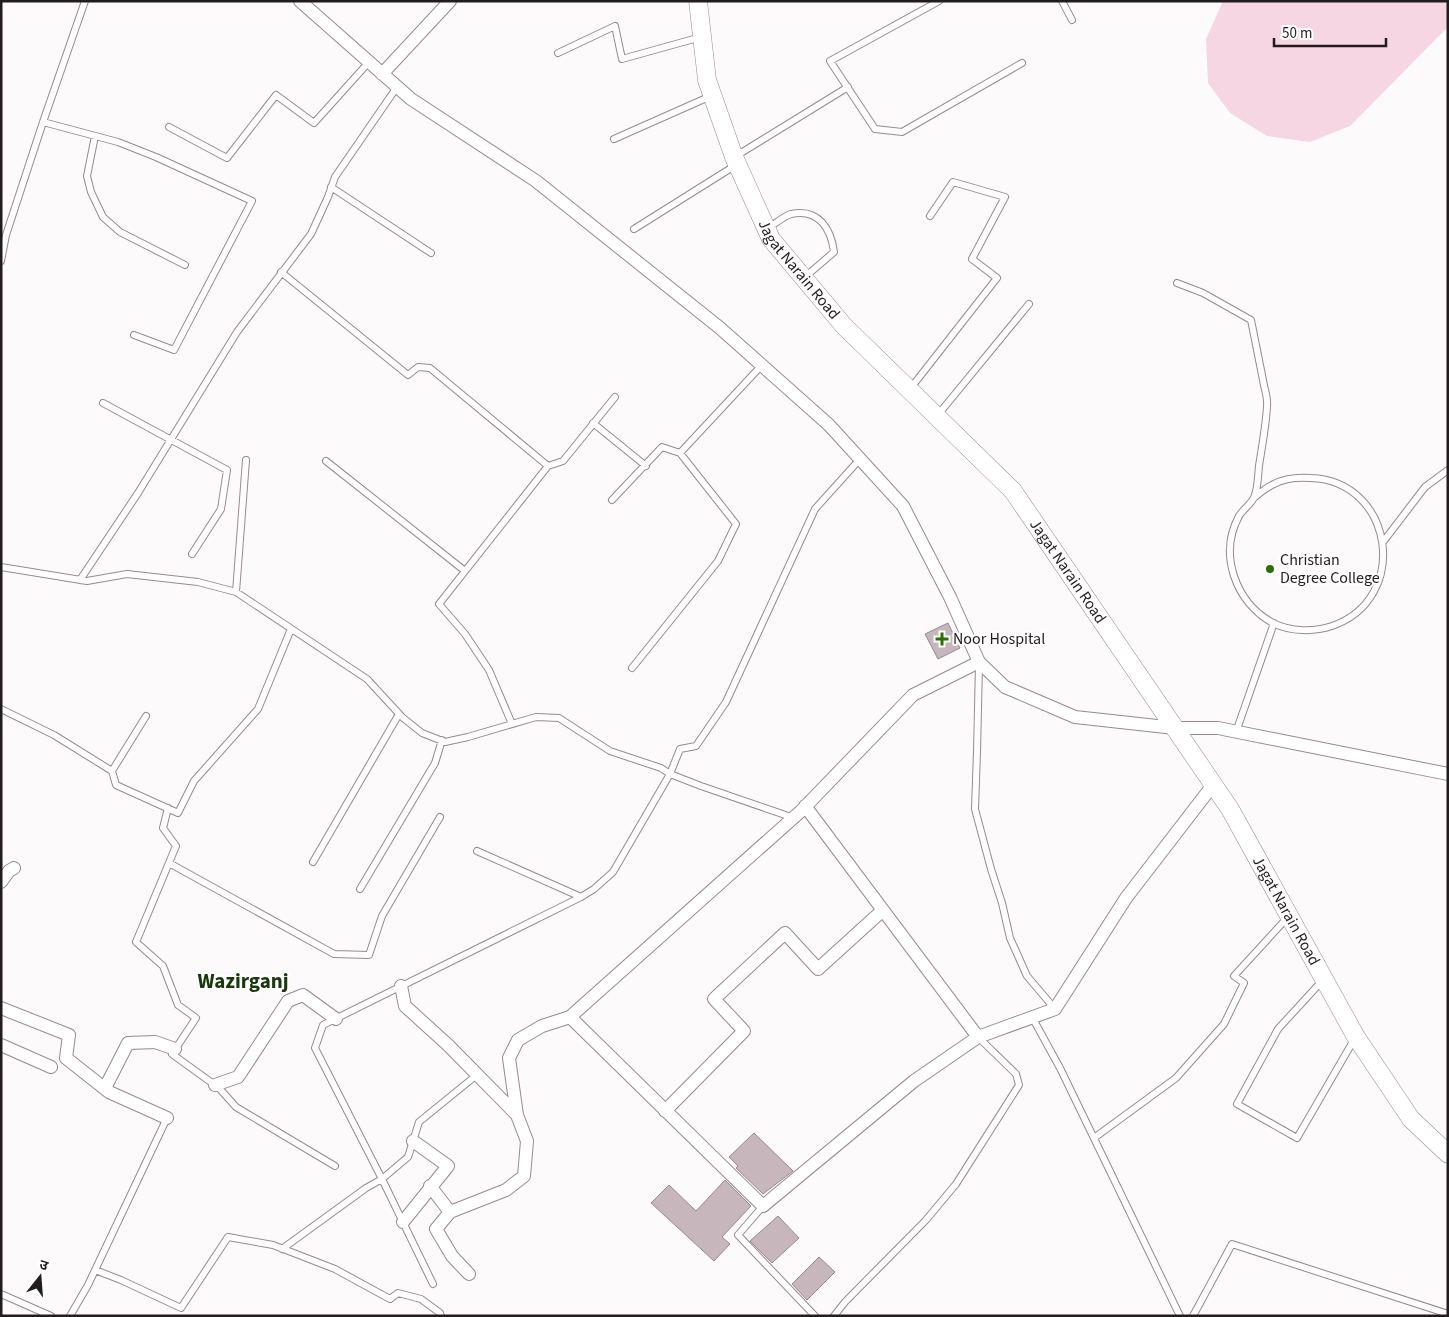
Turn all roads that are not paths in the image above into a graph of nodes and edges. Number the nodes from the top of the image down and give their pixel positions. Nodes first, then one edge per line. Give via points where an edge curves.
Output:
1 (85, 1) edge
2 (300, 1) edge
3 (450, 1) edge
4 (698, 1) edge
5 (939, 1) edge
6 (1062, 1) edge
7 (1072, 20) dead end
8 (702, 37) junction
9 (558, 53) dead end
10 (369, 62) junction
11 (1022, 62) dead end
12 (382, 74) junction
13 (397, 87) junction
14 (848, 87) junction
15 (712, 96) junction
16 (43, 122) junction
17 (169, 127) dead end
18 (95, 136) junction
19 (614, 140) dead end
20 (735, 161) junction
21 (331, 187) junction
22 (930, 216) dead end
23 (634, 229) dead end
24 (767, 229) junction
25 (431, 253) dead end
26 (1, 261) edge
27 (185, 265) dead end
28 (281, 272) junction
29 (804, 278) junction
30 (1177, 283) dead end
31 (1029, 304) dead end
32 (134, 335) dead end
33 (762, 365) junction
34 (909, 390) junction
35 (615, 398) dead end
36 (103, 403) dead end
37 (936, 417) junction
38 (593, 423) junction
39 (171, 440) junction
40 (680, 453) junction
41 (860, 459) junction
42 (246, 460) dead end
43 (326, 460) dead end
44 (548, 466) junction
45 (646, 466) junction
46 (1448, 470) edge
47 (1255, 496) junction
48 (612, 500) dead end
49 (1383, 542) junction
50 (192, 554) dead end
51 (1, 567) edge
52 (465, 571) junction
53 (80, 580) junction
54 (236, 592) junction
55 (1274, 623) junction
56 (291, 629) junction
57 (979, 662) junction
58 (632, 668) dead end
59 (1, 709) edge
60 (400, 714) junction
61 (146, 716) dead end
62 (512, 724) junction
63 (1175, 728) junction
64 (1236, 732) junction
65 (442, 740) junction
66 (112, 770) junction
67 (670, 774) junction
68 (1448, 774) edge
69 (1213, 785) junction
70 (806, 806) junction
71 (168, 808) junction
72 (440, 817) dead end
73 (794, 818) junction
74 (477, 852) dead end
75 (313, 862) dead end
76 (169, 863) junction
77 (14, 868) dead end
78 (1, 882) edge
79 (360, 889) dead end
80 (580, 897) junction
81 (883, 910) junction
82 (1288, 916) junction
83 (1323, 980) junction
84 (401, 986) junction
85 (1, 1008) edge
86 (1055, 1009) junction
87 (570, 1017) junction
88 (1032, 1017) junction
89 (336, 1019) junction
90 (978, 1037) junction
91 (1356, 1037) junction
92 (1, 1045) edge
93 (175, 1049) junction
94 (51, 1067) dead end
95 (478, 1074) junction
96 (215, 1085) junction
97 (105, 1088) junction
98 (666, 1110) junction
99 (518, 1114) junction
100 (167, 1118) joint
101 (1094, 1138) junction
102 (413, 1141) junction
103 (1448, 1154) edge
104 (335, 1166) dead end
105 (382, 1179) junction
106 (430, 1186) junction
107 (763, 1206) junction
108 (450, 1212) junction
109 (403, 1222) junction
110 (282, 1249) junction
111 (95, 1270) junction
112 (469, 1274) dead end
113 (433, 1284) dead end
114 (1, 1294) edge
115 (1448, 1314) edge
116 (51, 1316) edge
117 (70, 1316) edge
118 (441, 1316) edge
119 (815, 1316) edge
120 (834, 1316) edge
121 (1180, 1316) edge
122 (1193, 1316) edge

1 - 16 lane
2 - 10 street
3 - 12 street
4 - 8 street, Jagat Narain Road
5 - 14 lane via 830,61
6 - 7 lane
8 - 9 lane via 622,59 615,26
8 - 15 street, Jagat Narain Road
10 - 12 street
10 - 17 lane via 314,123 276,95 227,158
11 - 14 lane via 902,132 875,128
12 - 13 street
13 - 21 lane
13 - 33 street via 536,181
14 - 20 lane
15 - 19 lane
15 - 20 street, Jagat Narain Road
16 - 18 lane
16 - 26 lane via 6,235
18 - 27 lane via 87,176 103,217 120,232
18 - 32 lane via 156,157 252,201 174,350
20 - 23 lane
20 - 24 street, Jagat Narain Road
21 - 25 lane
21 - 28 lane via 310,234
22 - 34 lane via 953,182 1005,197 972,259 997,278
24 - 29 street, Jagat Narain Road via 771,239
24 - 29 lane via 790,214 808,213 822,221 832,237 834,252
28 - 39 lane via 237,332
28 - 44 lane via 408,375 418,367 430,368
29 - 34 street, Jagat Narain Road via 844,326
30 - 47 lane via 1203,293 1251,320 1268,403
31 - 37 lane
33 - 40 lane
33 - 41 street via 829,425
34 - 37 street, Jagat Narain Road
35 - 38 lane
36 - 39 lane
37 - 63 street, Jagat Narain Road via 1013,491
38 - 44 lane via 564,461
38 - 45 lane
39 - 50 lane via 227,470 221,509
39 - 53 lane
40 - 45 lane via 662,447
40 - 58 lane via 736,524 718,561
41 - 57 street via 903,506
41 - 67 lane via 816,509 726,702 696,746 680,749
42 - 54 lane
43 - 52 lane
44 - 52 lane
45 - 48 lane
46 - 49 lane via 1425,487
47 - 49 lane via 1275,484 1298,477 1321,478 1344,486 1362,500 1376,520
47 - 55 lane via 1239,516 1231,540 1230,565 1238,589 1253,609
49 - 55 lane via 1383,566 1376,588 1362,608 1343,622 1321,630 1297,630
51 - 53 lane
52 - 62 lane via 439,604 488,670
53 - 54 lane via 127,574 198,582
54 - 56 lane
55 - 64 lane
56 - 60 lane via 367,680
56 - 71 lane via 258,709 194,781 178,813
57 - 63 street via 1005,687 1075,716
57 - 70 street via 913,694
57 - 86 lane via 975,809 1010,938 1027,976
59 - 66 lane via 54,735
60 - 65 lane via 422,732
60 - 75 lane
61 - 66 lane
62 - 65 lane via 468,737
62 - 67 lane via 536,717 560,718 610,750
63 - 64 street via 1218,728
63 - 69 street, Jagat Narain Road
64 - 68 street
65 - 79 lane via 435,763
66 - 71 lane via 116,785
67 - 73 lane
67 - 80 lane via 613,872
69 - 82 street, Jagat Narain Road via 1230,809
69 - 86 street via 1126,898
70 - 73 street
70 - 81 street
71 - 76 lane via 162,828 176,846
72 - 76 lane via 382,916 370,955 334,954
73 - 87 street
74 - 80 lane
76 - 93 lane via 136,942 163,966 178,1004 196,1018
77 - 78 street
80 - 84 lane
81 - 90 street
81 - 98 street via 818,969 785,934 714,999 744,1031
82 - 83 street, Jagat Narain Road
82 - 101 lane via 1234,976 1244,983 1224,1024 1176,1078
83 - 91 street, Jagat Narain Road
83 - 91 lane via 1278,1029 1237,1104 1297,1138
84 - 89 lane
84 - 95 street via 405,1006
85 - 97 street via 69,1035 66,1058
86 - 88 street
87 - 98 street
87 - 99 street via 542,1026 518,1040 509,1058
88 - 90 street
88 - 101 lane
89 - 96 street via 303,995 288,1001 238,1077
89 - 105 lane via 323,1025 315,1048
90 - 107 street via 914,1081
90 - 120 lane via 1016,1074 1019,1085 956,1184
91 - 103 street, Jagat Narain Road via 1411,1119
92 - 94 street
93 - 96 lane via 172,1054
93 - 97 street via 155,1042 128,1043
95 - 99 street
95 - 102 lane via 419,1122
96 - 104 lane via 236,1107
97 - 100 street
98 - 107 street
99 - 108 street via 527,1141 524,1176 506,1190
100 - 111 lane
101 - 121 lane
102 - 105 lane via 408,1157
102 - 106 street via 448,1166
105 - 109 lane
105 - 110 lane
106 - 108 street
106 - 109 street
107 - 119 lane via 738,1235
108 - 112 street via 436,1229 452,1256
109 - 113 lane
110 - 111 lane via 228,1237 181,1308
110 - 118 lane via 335,1269 390,1300 398,1293 421,1299
111 - 117 lane
114 - 116 lane
115 - 122 lane via 1232,1244

